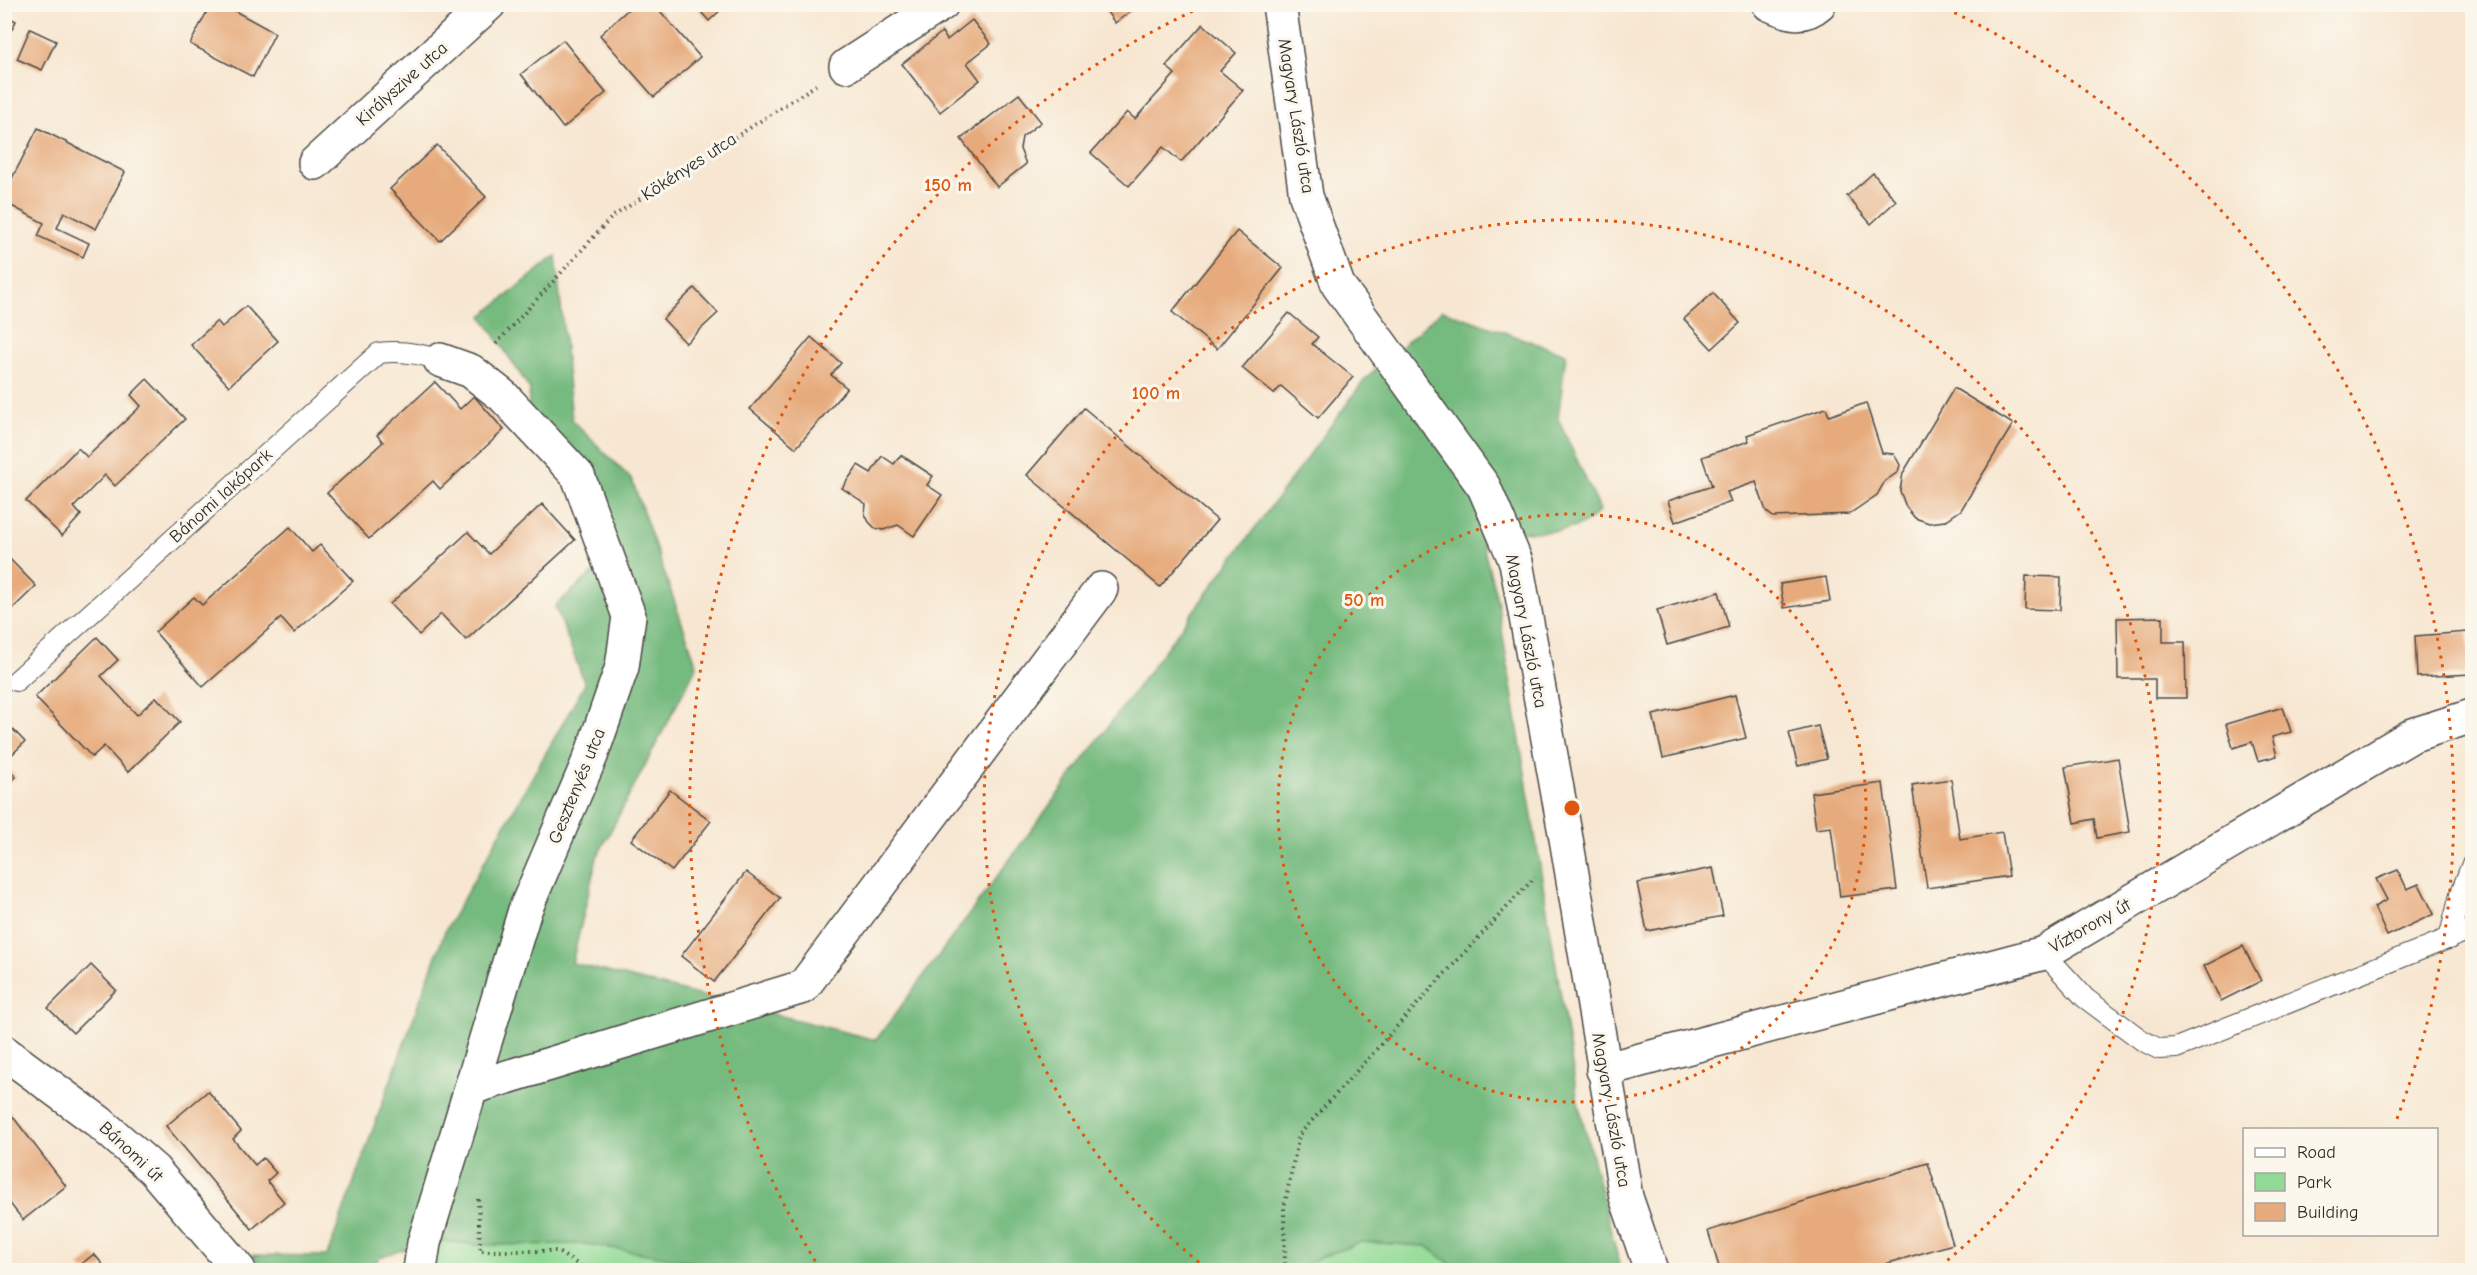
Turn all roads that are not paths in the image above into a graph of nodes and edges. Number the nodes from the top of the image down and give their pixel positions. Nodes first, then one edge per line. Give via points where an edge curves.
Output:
1 (489, 4) edge
2 (942, 4) edge
3 (1279, 4) edge
4 (1769, 4) edge
5 (1819, 4) edge
6 (846, 66) road end
7 (315, 163) dead end
8 (440, 360) joint
9 (1101, 589) dead end
10 (16, 681) dead end
11 (2472, 716) edge
12 (2472, 864) edge
13 (2472, 929) edge
14 (2449, 939) junction
15 (2044, 953) junction
16 (4, 1052) edge
17 (1603, 1070) junction
18 (471, 1088) junction
19 (239, 1270) edge
20 (420, 1270) edge
21 (1651, 1270) edge

1 - 7 street, Királyszive utca
2 - 6 street
3 - 17 street, Magyary László utca via 1306,196 1338,285 1484,487 1516,562
4 - 5 street via 1795,15
8 - 10 lane, Bánomi lakópark via 408,352 379,353
8 - 18 street, Gesztenyés utca via 471,371 503,396 578,476 628,616 622,667 591,756 525,910
9 - 18 street via 803,987
11 - 15 street, Víztorony út via 2413,735
12 - 14 lane
13 - 14 lane
14 - 15 lane via 2176,1048 2158,1049 2085,998
15 - 17 street, Víztorony út
16 - 19 street, Bánomi út via 99,1122 154,1170
17 - 21 street, Magyary László utca via 1626,1197
18 - 20 street, Gesztenyés utca via 424,1243

